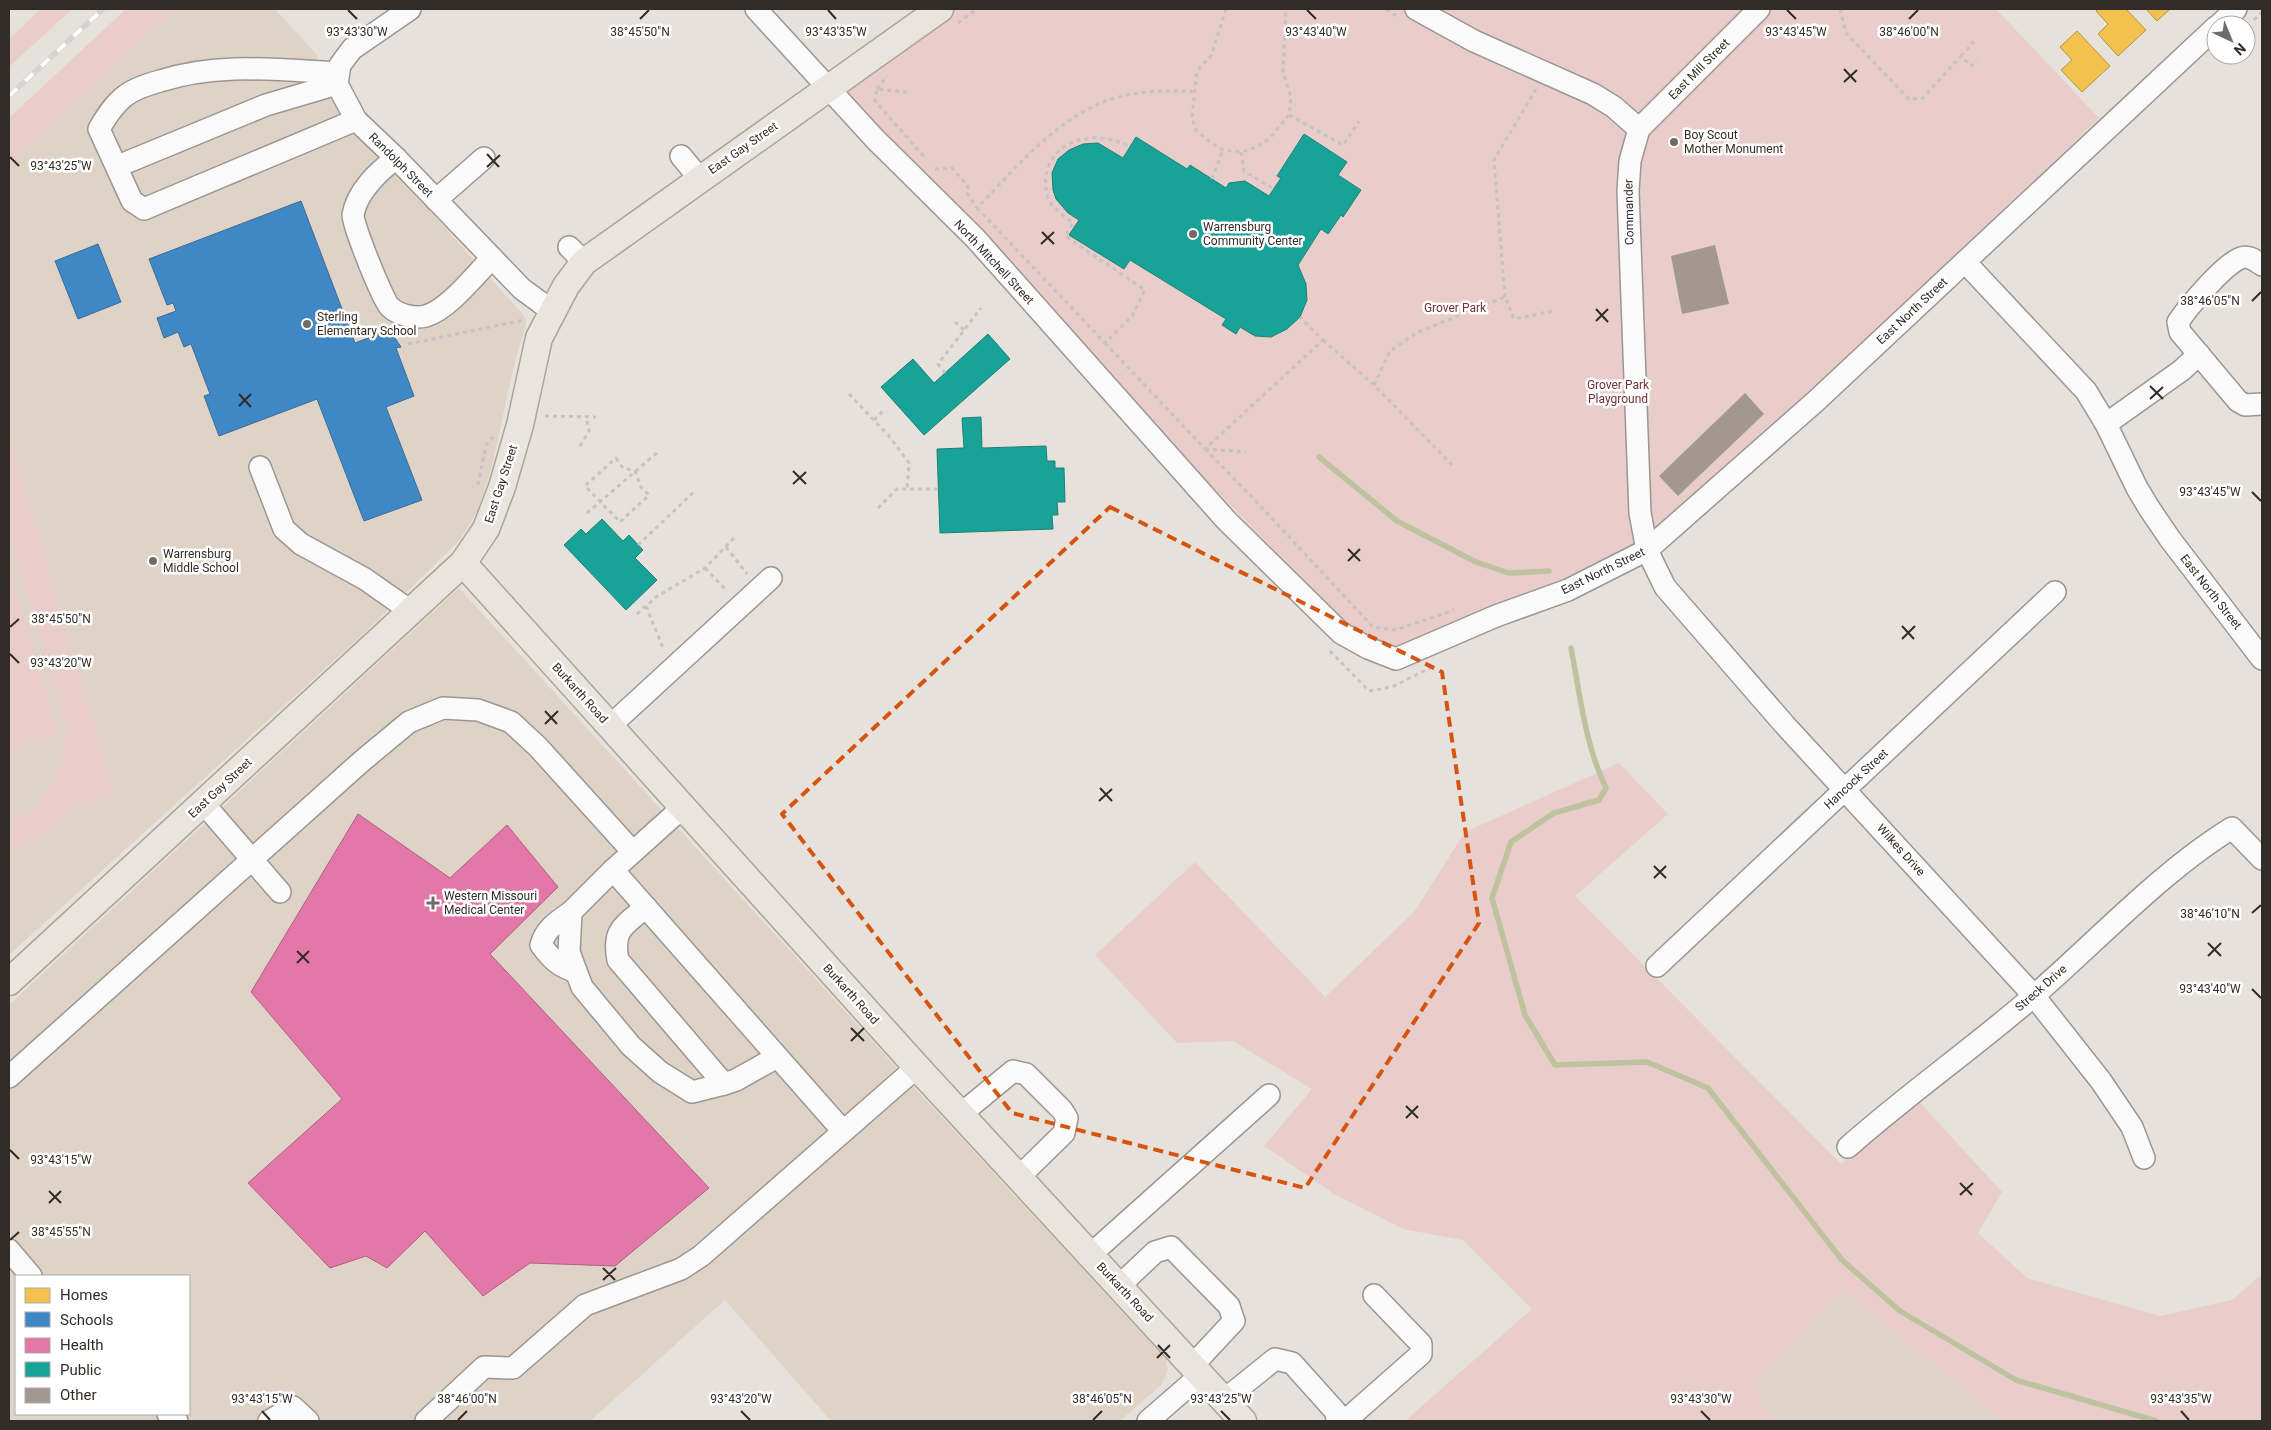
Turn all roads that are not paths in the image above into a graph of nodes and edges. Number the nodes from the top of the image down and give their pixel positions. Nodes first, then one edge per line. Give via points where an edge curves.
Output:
1 (408, 9) edge
2 (756, 9) edge
3 (940, 9) edge
4 (1416, 9) edge
5 (1758, 9) edge
6 (2206, 36) edge
7 (337, 79) junction
8 (828, 88) junction
9 (356, 120) junction
10 (1639, 129) junction
11 (681, 156) dead end
12 (396, 158) junction
13 (484, 158) dead end
14 (118, 166) junction
15 (700, 179) junction
16 (436, 200) junction
17 (492, 258) junction
18 (1964, 262) junction
19 (2262, 265) edge
20 (552, 311) junction
21 (2199, 354) junction
22 (2262, 404) edge
23 (2106, 424) junction
24 (260, 466) dead end
25 (1226, 520) joint
26 (1647, 550) junction
27 (463, 563) junction
28 (771, 578) dead end
29 (2055, 592) dead end
30 (412, 612) junction
31 (2262, 659) edge
32 (610, 726) junction
33 (1845, 789) junction
34 (204, 804) junction
35 (682, 808) junction
36 (632, 851) junction
37 (252, 859) junction
38 (2262, 859) edge
39 (613, 870) junction
40 (280, 892) dead end
41 (646, 908) junction
42 (1657, 966) dead end
43 (9, 982) edge
44 (2034, 996) junction
45 (777, 1056) junction
46 (917, 1067) junction
47 (9, 1077) edge
48 (724, 1084) junction
49 (1269, 1095) dead end
50 (961, 1114) junction
51 (843, 1131) junction
52 (1848, 1147) dead end
53 (2144, 1158) dead end
54 (1019, 1177) junction
55 (9, 1250) edge
56 (1090, 1255) junction
57 (30, 1275) edge
58 (1119, 1286) junction
59 (1374, 1295) dead end
60 (1196, 1370) junction
61 (1224, 1400) junction
62 (269, 1421) edge
63 (308, 1421) edge
64 (426, 1421) edge
65 (1148, 1421) edge
66 (1243, 1421) edge
67 (1337, 1421) edge
68 (1344, 1421) edge

1 - 7 street via 352,49 340,65
2 - 8 street, North Mitchell Street
3 - 8 main road, East Gay Street
4 - 10 street via 1474,41 1593,94
5 - 10 street, East Mill Street
6 - 18 street, East North Street
7 - 9 street, Randolph Street
7 - 14 street
7 - 14 street via 250,68 186,72 147,85 125,96 100,129
8 - 15 main road, East Gay Street
8 - 25 street, North Mitchell Street via 974,238
9 - 12 street, Randolph Street
9 - 14 street via 144,209 132,201
10 - 26 street, Commander via 1630,161 1628,191 1640,513
11 - 15 street
12 - 16 street, Randolph Street
12 - 17 street via 375,175 355,206 352,218 389,307 404,316 425,316 443,307
13 - 16 street
15 - 20 main road, East Gay Street via 577,255 566,286
16 - 17 street, Randolph Street
17 - 20 street, Randolph Street via 522,289
18 - 23 street, East North Street via 2086,391
18 - 26 street, East North Street via 1816,401
19 - 21 street via 2250,258 2241,258 2188,306 2178,322 2180,332
20 - 27 main road, East Gay Street via 539,338 502,487 486,529
21 - 22 street via 2238,401 2245,405
21 - 23 street via 2182,370
23 - 31 street, East North Street via 2149,508
24 - 30 street via 284,529 301,544 365,579
25 - 26 street, East North Street via 1342,633 1396,659 1496,616 1568,590
26 - 33 street, Wilkes Drive via 1665,587
27 - 30 main road, East Gay Street
27 - 32 main road, Burkarth Road
28 - 32 street
29 - 33 street, Hancock Street
30 - 34 main road, East Gay Street
32 - 35 main road, Burkarth Road
33 - 42 street, Hancock Street
33 - 44 street, Wilkes Drive
34 - 37 street
34 - 43 main road, East Gay Street
35 - 36 street
35 - 46 main road, Burkarth Road
36 - 37 street via 512,722 478,710 443,708 409,722
36 - 39 street
37 - 40 street
37 - 47 street
38 - 44 street, Streck Drive via 2232,828 2199,848
39 - 41 street
39 - 48 street via 571,912 569,952 582,987 625,1038 660,1072 692,1092
41 - 45 street
41 - 48 street via 621,928 615,943 618,960
44 - 52 street, Streck Drive via 1894,1106
44 - 53 street, Wilkes Drive via 2106,1088 2132,1127
45 - 48 street
45 - 51 street
46 - 50 main road, Burkarth Road
46 - 51 street
49 - 56 street
50 - 54 main road, Burkarth Road
50 - 54 street via 1013,1071 1026,1074 1062,1110 1067,1118 1064,1133
51 - 64 street via 701,1256 681,1269 585,1305 513,1368 484,1367
54 - 56 main road, Burkarth Road
55 - 57 street
56 - 58 main road, Burkarth Road
58 - 60 main road, Burkarth Road
58 - 60 street via 1155,1252 1171,1247 1229,1306 1234,1321
59 - 68 street via 1421,1344 1421,1354
60 - 61 main road, Burkarth Road
60 - 65 street
61 - 66 main road, Burkarth Road
61 - 67 street via 1276,1359 1292,1363 1336,1412
62 - 63 street via 293,1407

